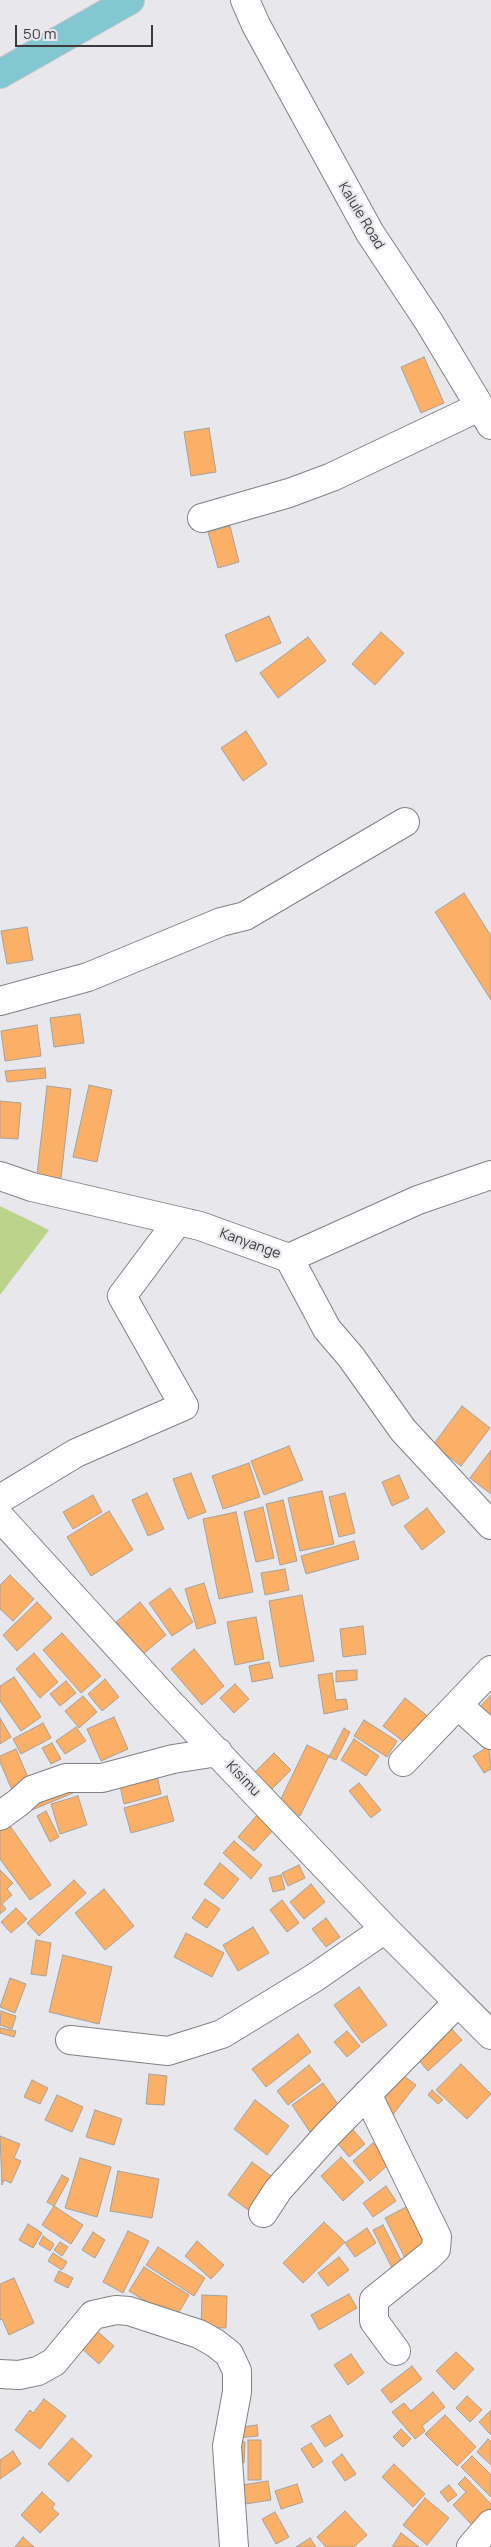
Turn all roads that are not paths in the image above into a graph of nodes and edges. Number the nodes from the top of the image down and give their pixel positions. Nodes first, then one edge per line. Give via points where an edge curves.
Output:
1 (130, 0) edge
2 (245, 0) edge
3 (0, 74) edge
4 (485, 416) edge
5 (202, 518) dead end
6 (405, 822) dead end
7 (0, 1001) edge
8 (491, 1175) edge
9 (0, 1176) edge
10 (178, 1221) junction
11 (289, 1258) junction
12 (0, 1499) edge
13 (0, 1517) edge
14 (491, 1525) edge
15 (491, 1670) edge
16 (458, 1705) junction
17 (491, 1735) edge
18 (218, 1752) junction
19 (403, 1762) dead end
20 (0, 1816) edge
21 (385, 1929) junction
22 (458, 2002) junction
23 (491, 2034) edge
24 (70, 2040) dead end
25 (367, 2094) junction
26 (263, 2213) dead end
27 (396, 2351) dead end
28 (0, 2374) edge
29 (491, 2524) edge
30 (234, 2547) edge
31 (471, 2547) edge

1 - 3 main road
2 - 4 street, Kalule Road via 370,233 429,322
4 - 5 street via 289,493
6 - 7 street via 246,916 221,922 88,977
8 - 11 street, Kanyange via 418,1200
9 - 10 street, Kanyange via 32,1187
10 - 11 street, Kanyange
10 - 12 street via 122,1296 184,1406 76,1453
11 - 14 street via 327,1329 403,1430
13 - 18 street, Kisimu
15 - 16 street
16 - 17 street
16 - 19 street
18 - 20 street via 173,1759 102,1778 66,1778 32,1790
18 - 21 street, Kisimu
21 - 22 street, Kisimu
21 - 24 street via 314,1978 222,2034 168,2050
22 - 23 street, Kisimu
22 - 25 street
25 - 26 street via 278,2190
25 - 27 street via 437,2237 436,2248 429,2256 374,2300 374,2321
28 - 30 street via 38,2371 54,2362 92,2315 116,2310 129,2311 199,2334 215,2343 229,2354 237,2371 237,2392 227,2446
29 - 31 street

